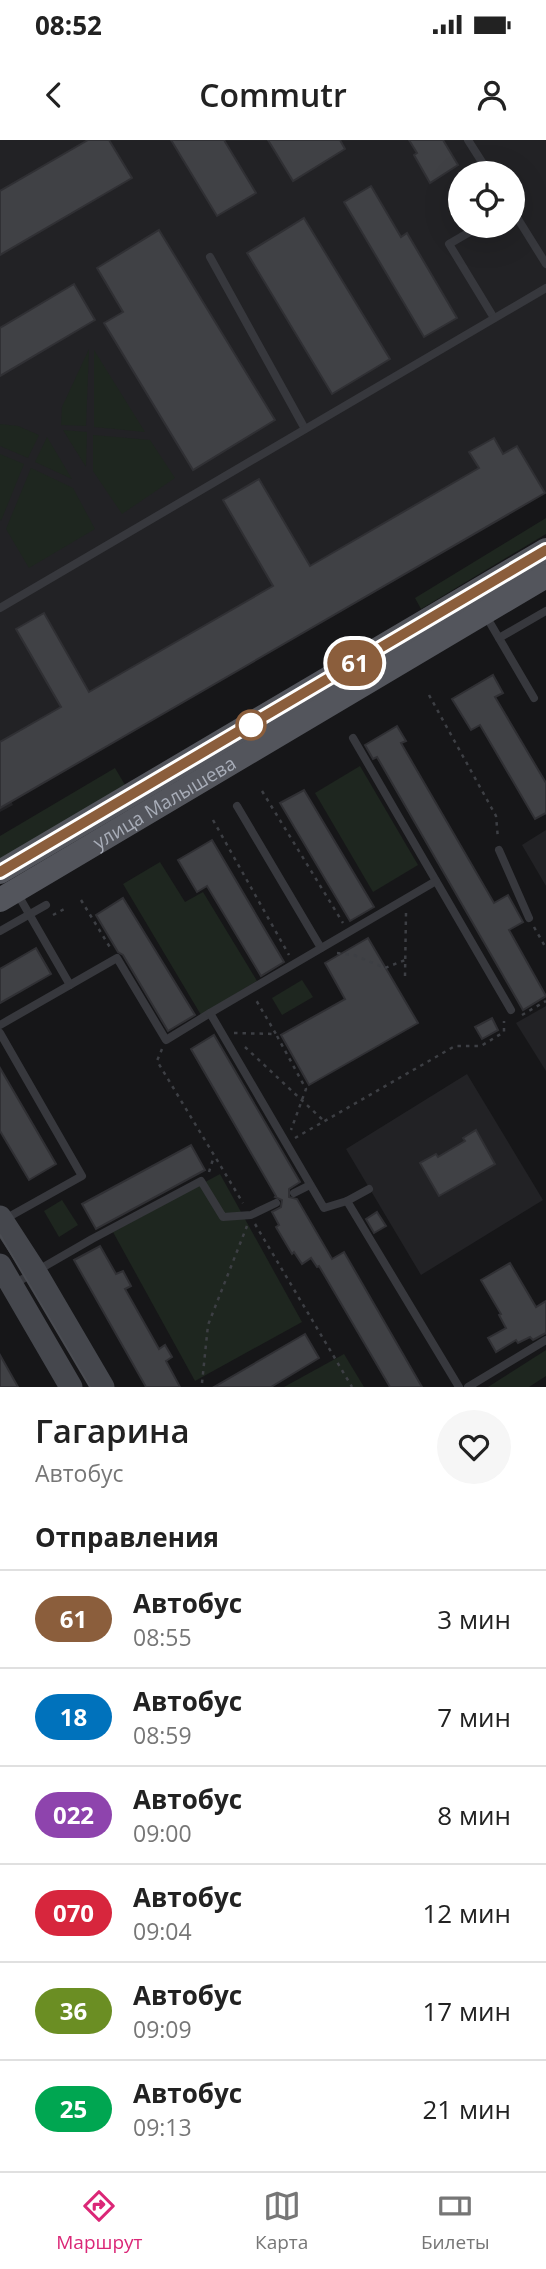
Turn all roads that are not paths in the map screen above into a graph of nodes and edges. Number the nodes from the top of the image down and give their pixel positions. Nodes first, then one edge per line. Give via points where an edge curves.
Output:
1 (468, 140) edge
2 (481, 161) edge
3 (525, 230) edge
4 (459, 238) edge
5 (210, 257) dead end
6 (546, 264) edge
7 (546, 288) edge
8 (494, 318) junction
9 (304, 429) junction
10 (546, 550) edge
11 (546, 576) edge
12 (0, 608) edge
13 (546, 611) edge
14 (484, 613) junction
15 (499, 638) junction
16 (534, 698) dead end
17 (353, 738) dead end
18 (237, 806) dead end
19 (499, 849) road end
20 (436, 881) junction
21 (5, 888) edge
22 (46, 905) dead end
23 (30, 914) junction
24 (529, 918) road end
25 (0, 931) edge
26 (321, 948) junction
27 (70, 985) junction
28 (511, 1010) road end
29 (210, 1013) junction
30 (0, 1025) edge
31 (0, 1033) edge
32 (310, 1185) junction
33 (369, 1189) dead end
34 (294, 1193) dead end
35 (347, 1201) junction
36 (276, 1203) dead end
37 (1, 1220) edge
38 (35, 1271) junction
39 (6, 1275) edge
40 (546, 1340) edge
41 (71, 1387) edge
42 (103, 1387) edge
43 (459, 1387) edge
44 (468, 1387) edge

1 - 2 lane
3 - 6 lane
4 - 8 lane via 449,244
5 - 9 lane
7 - 8 lane
8 - 9 lane
9 - 12 lane
10 - 21 main road, улица Малышева
11 - 14 main road, улица Малышева
13 - 15 lane
14 - 15 lane
14 - 21 main road, улица Малышева
15 - 16 lane
17 - 20 lane
18 - 26 lane
19 - 24 lane
20 - 26 lane
20 - 28 lane
21 - 23 lane
22 - 23 lane
23 - 25 lane
23 - 27 lane
26 - 29 lane
27 - 29 lane via 117,958 166,1040
27 - 30 lane
29 - 32 lane
31 - 37 lane via 82,1176
32 - 34 lane
32 - 35 lane via 324,1208
33 - 35 lane
35 - 43 lane
36 - 38 lane via 251,1216 223,1217 201,1181
37 - 38 main road
38 - 39 lane
38 - 42 main road
39 - 41 main road
40 - 44 lane

